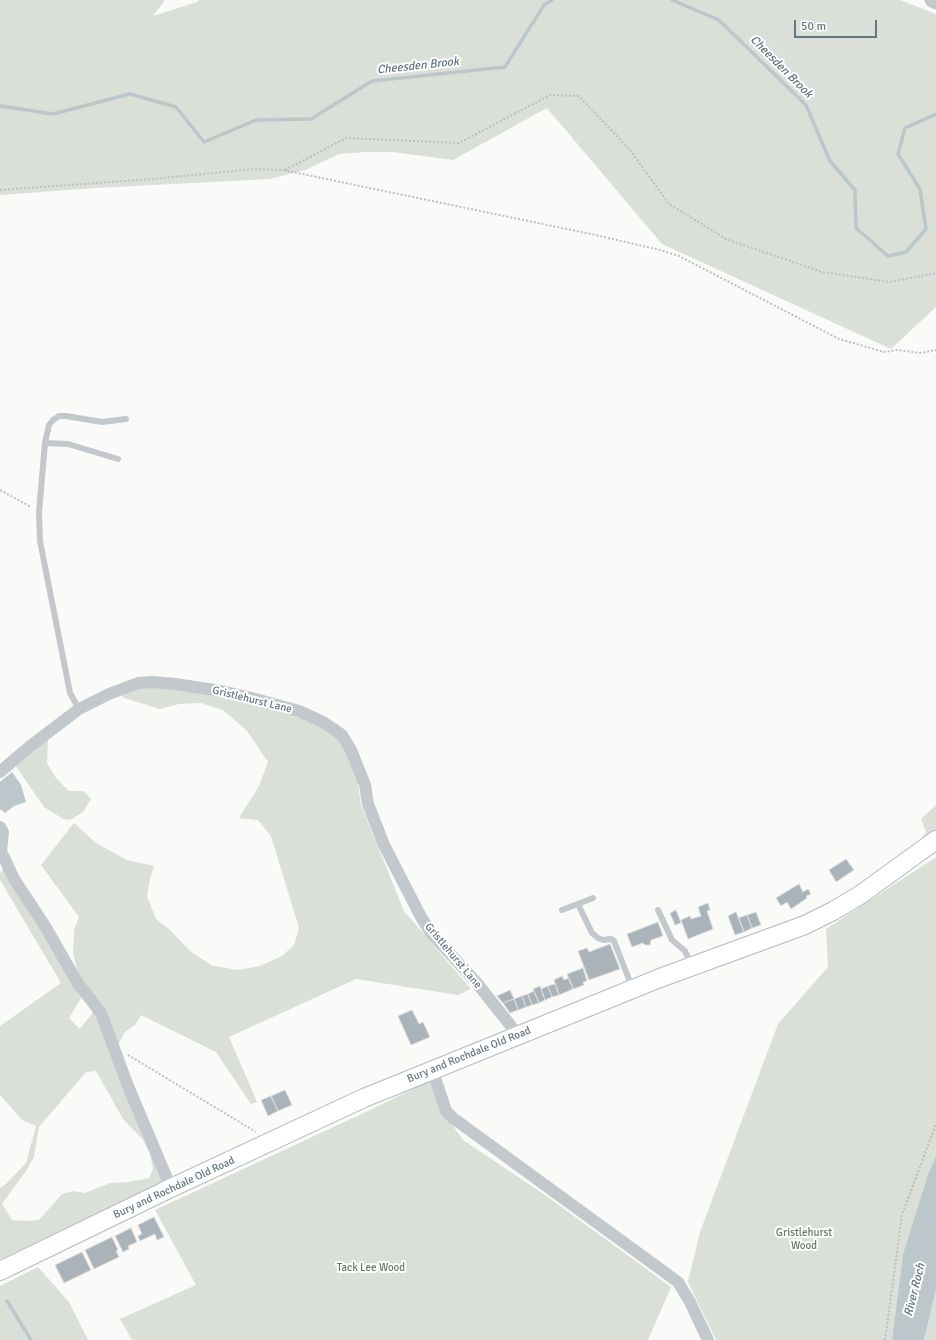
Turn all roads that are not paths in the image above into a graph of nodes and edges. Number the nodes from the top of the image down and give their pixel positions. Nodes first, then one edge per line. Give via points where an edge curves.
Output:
1 (932, 0) edge
2 (936, 2) edge
3 (126, 419) dead end
4 (45, 443) junction
5 (118, 459) dead end
6 (79, 709) junction
7 (0, 772) edge
8 (0, 827) edge
9 (936, 840) edge
10 (593, 898) dead end
11 (578, 904) junction
12 (562, 910) dead end
13 (658, 910) dead end
14 (692, 966) junction
15 (632, 989) junction
16 (516, 1036) junction
17 (432, 1069) junction
18 (171, 1188) junction
19 (0, 1271) edge
20 (708, 1340) edge

1 - 2 street
3 - 4 lane via 102,422 59,416 50,425
4 - 5 lane via 68,444
4 - 6 lane via 39,512 40,541 70,693
6 - 7 street, Gristlehurst Lane
6 - 16 street, Gristlehurst Lane via 124,687 152,682 221,691 274,703 305,714 337,730 351,750 384,845 421,917 431,933 476,982
8 - 18 street via 3,832 1,851 14,879 77,982 101,1013 128,1086
9 - 14 main road, Bury and Rochdale Old Road via 860,895 833,911 805,925
10 - 11 lane
11 - 12 lane
11 - 15 lane via 592,933 603,940 614,941
13 - 14 lane via 672,940 685,951
14 - 15 main road, Bury and Rochdale Old Road
15 - 16 main road, Bury and Rochdale Old Road
16 - 17 main road, Bury and Rochdale Old Road
17 - 18 main road, Bury and Rochdale Old Road
17 - 20 street via 446,1111 453,1118 678,1282
18 - 19 main road, Bury and Rochdale Old Road

